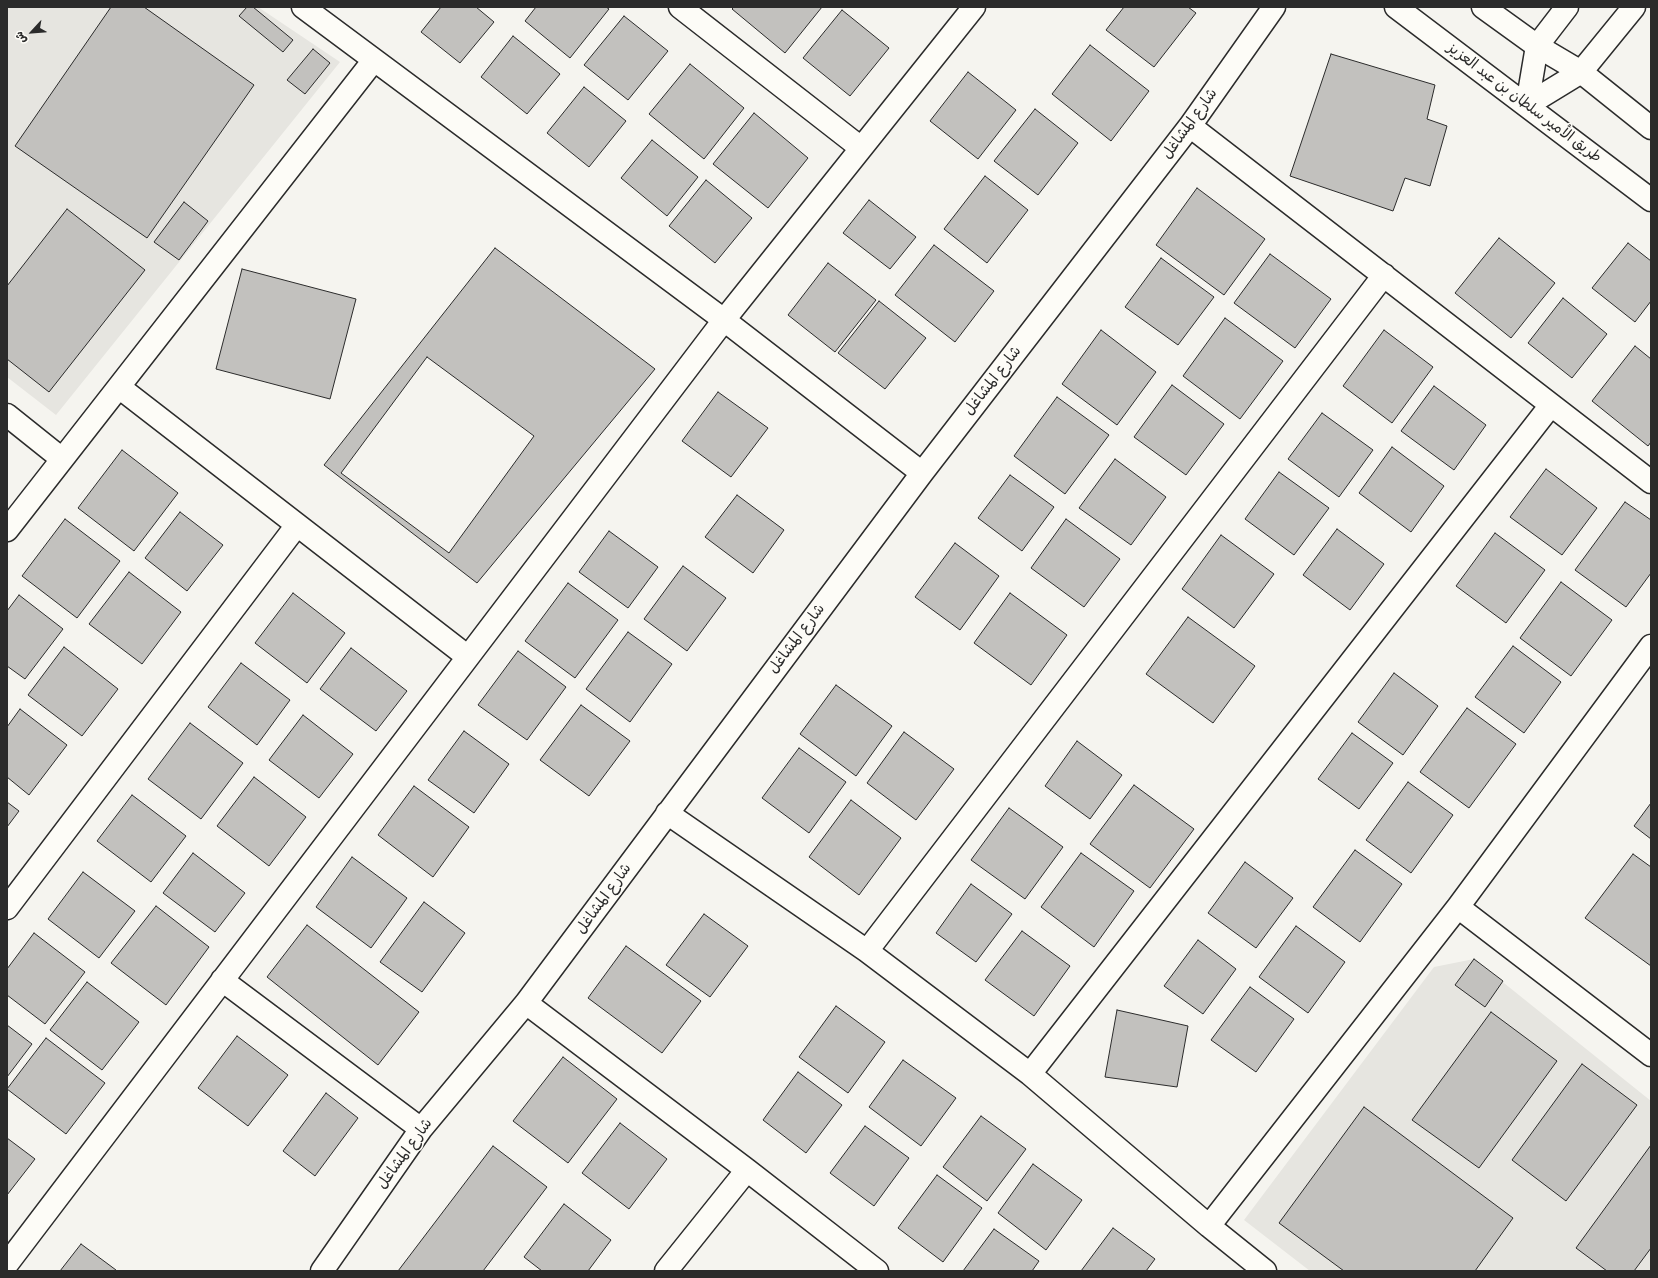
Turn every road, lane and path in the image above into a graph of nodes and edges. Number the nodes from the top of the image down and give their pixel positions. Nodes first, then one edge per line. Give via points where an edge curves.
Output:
1 (303, 7) edge
2 (680, 7) edge
3 (974, 7) edge
4 (1274, 7) edge
5 (1396, 7) edge
6 (1483, 7) edge
7 (1567, 7) edge
8 (1634, 7) edge
9 (1537, 46) junction
10 (374, 60) junction
11 (1581, 72) junction
12 (1527, 105) junction
13 (1190, 126) junction
14 (1651, 128) edge
15 (861, 148) junction
16 (1651, 200) edge
17 (1384, 276) junction
18 (724, 320) junction
19 (119, 387) junction
20 (1551, 405) junction
21 (7, 415) edge
22 (62, 459) junction
23 (922, 473) junction
24 (1651, 482) edge
25 (297, 525) junction
26 (7, 530) edge
27 (1651, 646) edge
28 (468, 657) junction
29 (667, 813) junction
30 (1458, 907) junction
31 (7, 908) edge
32 (867, 951) junction
33 (222, 980) junction
34 (526, 1003) junction
35 (1651, 1055) edge
36 (1030, 1074) junction
37 (420, 1129) junction
38 (747, 1170) junction
39 (1209, 1226) junction
40 (7, 1264) edge
41 (322, 1271) edge
42 (666, 1271) edge
43 (877, 1271) edge
44 (1265, 1271) edge

1 - 10 street
2 - 15 street
3 - 15 street
4 - 13 street, شارع المشاغل
5 - 12 street, طريق الأمير سلطان بن عبد العزيز
6 - 9 street
7 - 9 street
8 - 11 street
9 - 11 street
9 - 12 street
10 - 18 street
10 - 19 street
11 - 12 street
11 - 14 street
12 - 16 street, طريق الأمير سلطان بن عبد العزيز
13 - 17 street
13 - 23 street, شارع المشاغل
15 - 18 street
17 - 20 street
17 - 32 street
18 - 23 street
18 - 28 street
19 - 22 street
19 - 25 street
20 - 24 street
20 - 36 street
21 - 22 street
22 - 26 street
23 - 29 street, شارع المشاغل
25 - 28 street
25 - 31 street
27 - 30 street
28 - 33 street
29 - 32 street
29 - 34 street, شارع المشاغل
30 - 35 street
30 - 39 street
32 - 36 street
33 - 37 street
33 - 40 street
34 - 37 street, شارع المشاغل
34 - 38 street
36 - 39 street
37 - 41 street, شارع المشاغل
38 - 42 street
38 - 43 street
39 - 44 street

